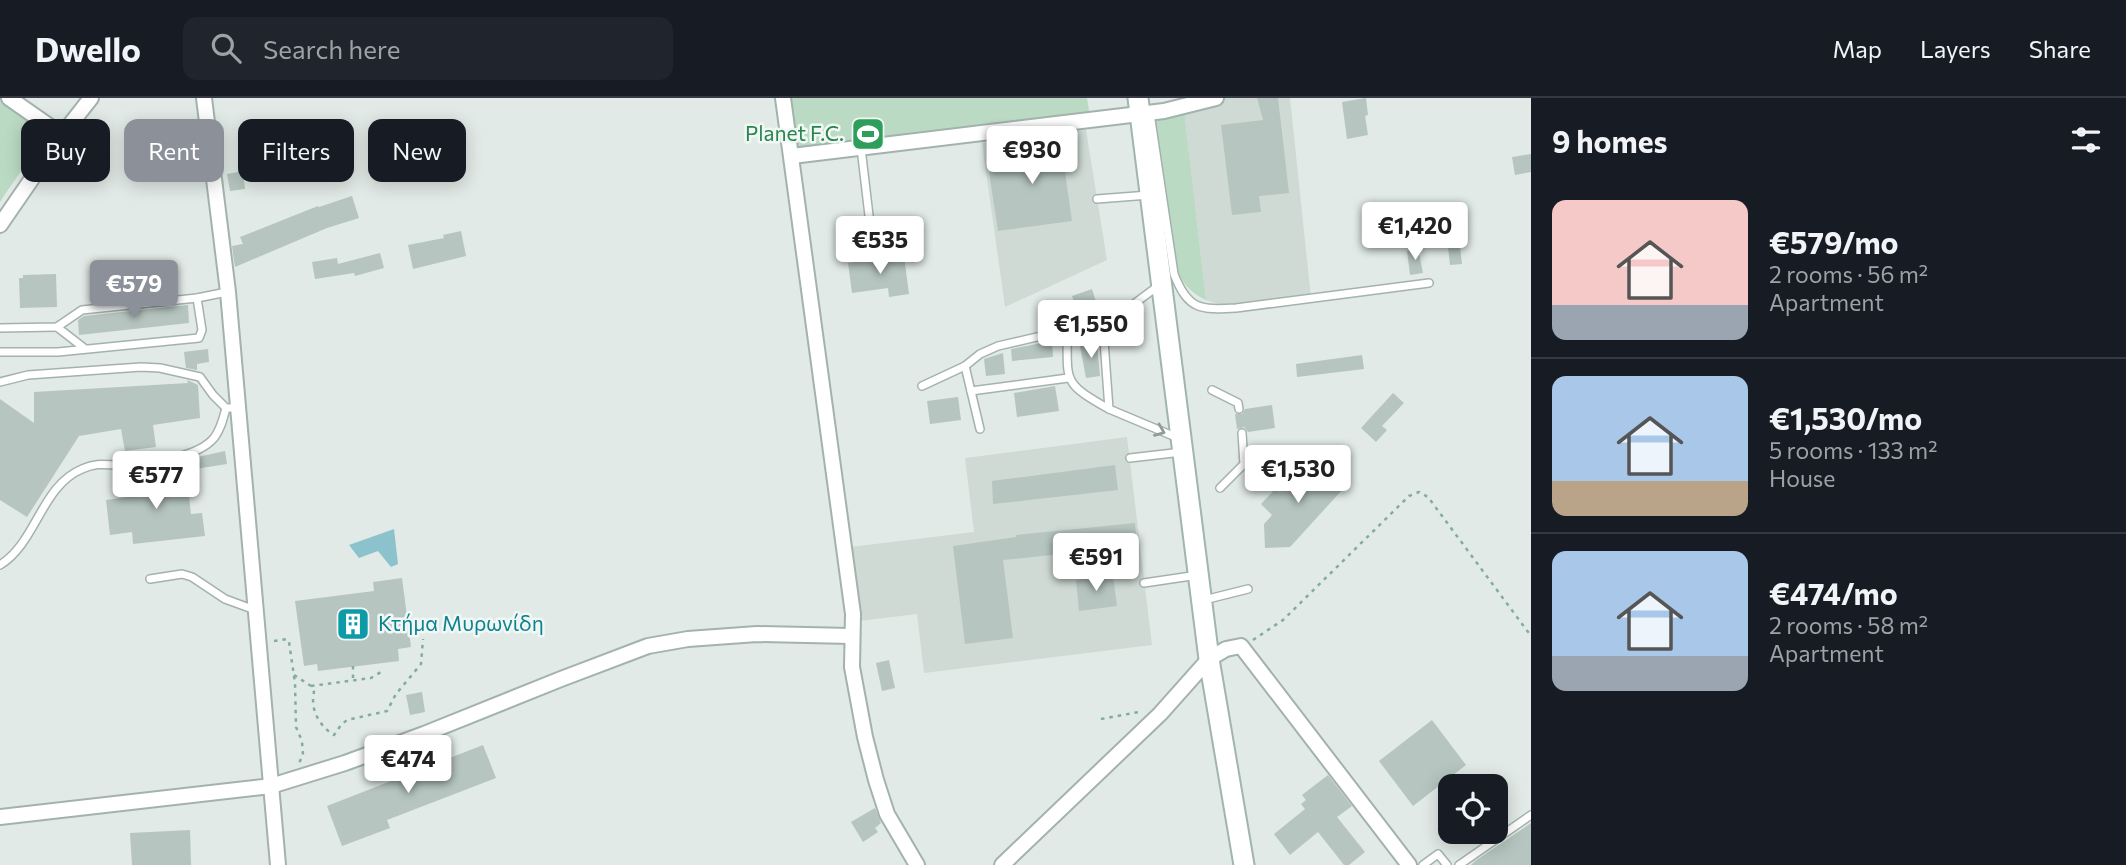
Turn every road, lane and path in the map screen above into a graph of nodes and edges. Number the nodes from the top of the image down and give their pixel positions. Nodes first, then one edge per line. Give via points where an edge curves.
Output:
1 (9, 98) edge
2 (91, 98) edge
3 (204, 98) edge
4 (783, 98) edge
5 (1216, 98) edge
6 (1142, 108) edge
7 (39, 119) edge
8 (75, 119) edge
9 (861, 148) junction
10 (792, 156) junction
11 (30, 182) edge
12 (1150, 195) junction
13 (1097, 199) dead end
14 (870, 224) dead end
15 (0, 225) edge
16 (1429, 282) dead end
17 (1161, 283) junction
18 (228, 292) junction
19 (197, 298) junction
20 (58, 327) junction
21 (1103, 327) junction
22 (0, 328) edge
23 (1068, 330) junction
24 (84, 348) junction
25 (0, 352) edge
26 (965, 366) junction
27 (1068, 378) junction
28 (0, 382) edge
29 (922, 386) dead end
30 (1212, 390) dead end
31 (971, 391) junction
32 (232, 408) junction
33 (1109, 409) junction
34 (1239, 409) dead end
35 (981, 429) dead end
36 (1242, 433) dead end
37 (1182, 446) junction
38 (1130, 458) dead end
39 (1220, 488) dead end
40 (0, 565) edge
41 (1199, 575) junction
42 (150, 579) dead end
43 (1144, 583) dead end
44 (1248, 589) dead end
45 (1202, 600) junction
46 (255, 610) junction
47 (852, 636) junction
48 (1531, 636) edge
49 (423, 639) dead end
50 (271, 641) dead end
51 (1241, 646) junction
52 (1209, 659) junction
53 (353, 666) dead end
54 (380, 672) dead end
55 (294, 675) junction
56 (354, 681) junction
57 (311, 686) junction
58 (1160, 714) junction
59 (1101, 719) dead end
60 (298, 765) dead end
61 (271, 786) junction
62 (1531, 815) edge
63 (0, 817) edge
64 (278, 865) edge
65 (917, 865) edge
66 (1002, 865) edge
67 (1244, 865) edge
68 (1409, 865) edge
69 (1423, 865) edge
70 (1447, 865) edge
71 (1459, 865) edge

1 - 7 street
2 - 8 street
3 - 18 street
4 - 10 street
5 - 6 street via 1186,108
6 - 9 street
6 - 12 street
6 - 16 lane via 1174,274 1181,294 1197,306
9 - 10 street
9 - 14 lane
10 - 47 street via 853,614
11 - 15 street
12 - 13 lane
12 - 17 street
17 - 21 lane
17 - 37 street
18 - 19 lane
18 - 32 street
19 - 20 lane via 82,310
19 - 24 lane via 199,338
20 - 22 lane
20 - 24 lane
21 - 23 lane
21 - 33 lane
23 - 26 lane via 998,346
23 - 27 lane
24 - 25 lane
26 - 29 lane
26 - 31 lane
27 - 31 lane
27 - 33 lane via 1080,392
28 - 32 lane via 28,375 160,368 200,377
30 - 34 lane via 1238,403
31 - 35 lane
32 - 40 lane via 214,439 185,456 80,469 51,496 31,532
32 - 46 street
33 -> 37 lane
36 - 39 lane via 1244,464
37 - 38 lane
37 - 41 street
41 - 43 lane
41 - 45 street
42 - 46 lane via 182,574 225,600
44 - 45 lane
45 - 52 street
46 - 61 street
47 - 61 street via 757,634 648,646 424,734
47 - 65 street via 852,667 876,780 887,814
48 - 51 path via 1428,497 1419,492 1409,496 1283,620
49 - 57 path via 421,664 387,711 347,720 334,735 315,713
50 - 55 path via 287,639
51 - 52 street
51 - 68 street
52 - 58 street
52 - 67 street
53 - 56 path
54 - 56 path
55 - 57 path
55 - 60 path via 296,727 303,755
56 - 57 path
58 - 59 path via 1135,712
58 - 66 street
61 - 63 street
61 - 64 street
62 - 71 lane
69 - 70 lane via 1438,854

